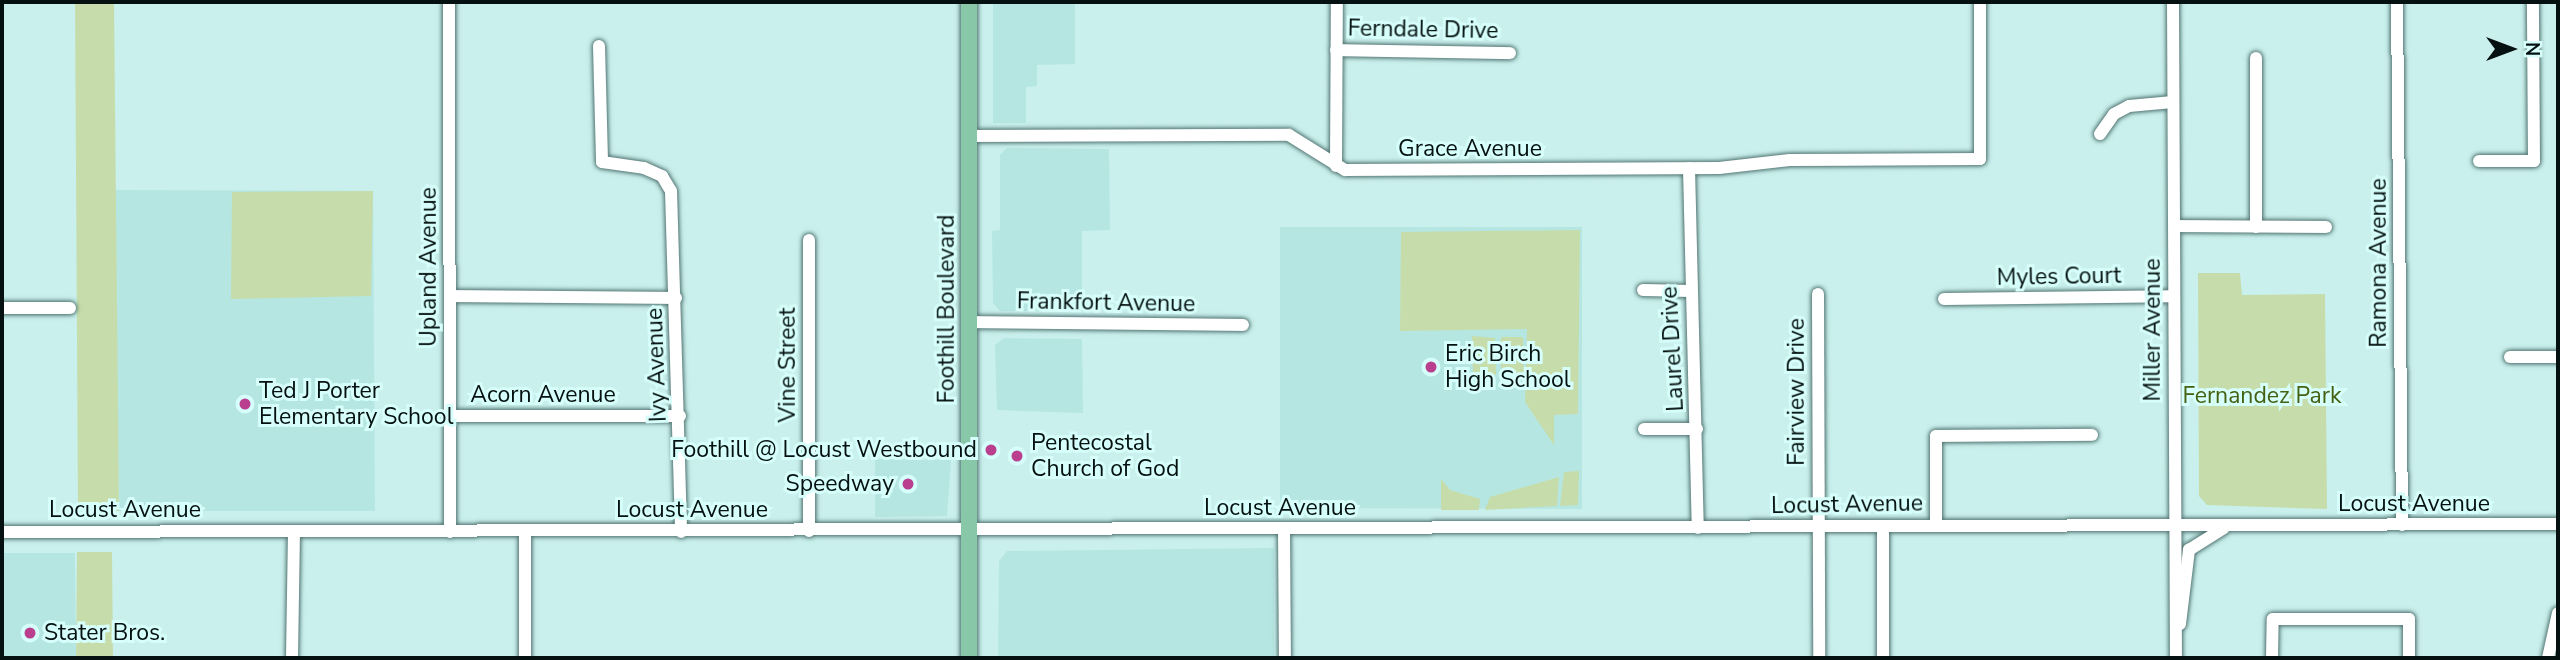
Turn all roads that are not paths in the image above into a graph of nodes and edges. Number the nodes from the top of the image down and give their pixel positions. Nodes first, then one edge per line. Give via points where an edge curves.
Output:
1 (449, 2) edge
2 (969, 2) edge
3 (1337, 2) edge
4 (1980, 2) edge
5 (2172, 2) edge
6 (2397, 2) edge
7 (2533, 2) edge
8 (599, 46) dead end
9 (1336, 50) junction
10 (1510, 53) dead end
11 (2256, 58) dead end
12 (2174, 102) junction
13 (2100, 134) dead end
14 (970, 136) junction
15 (2479, 161) dead end
16 (1336, 166) junction
17 (1689, 168) junction
18 (2175, 226) junction
19 (2256, 227) junction
20 (2326, 227) dead end
21 (809, 240) dead end
22 (1643, 290) dead end
23 (1690, 291) junction
24 (1818, 295) dead end
25 (451, 296) junction
26 (2174, 296) junction
27 (676, 298) junction
28 (1944, 299) dead end
29 (2, 308) edge
30 (70, 308) dead end
31 (969, 322) junction
32 (1243, 325) dead end
33 (2510, 357) dead end
34 (2558, 357) edge
35 (449, 416) junction
36 (680, 416) junction
37 (1644, 429) dead end
38 (1697, 429) junction
39 (2092, 435) dead end
40 (2175, 524) junction
41 (2558, 524) edge
42 (1936, 525) junction
43 (2233, 525) junction
44 (2402, 525) junction
45 (1883, 526) junction
46 (1698, 527) junction
47 (1819, 527) junction
48 (1284, 528) junction
49 (969, 530) junction
50 (294, 531) junction
51 (450, 531) junction
52 (525, 531) junction
53 (681, 531) junction
54 (809, 531) junction
55 (2, 532) edge
56 (2558, 613) edge
57 (2176, 652) edge
58 (292, 658) edge
59 (525, 658) edge
60 (970, 658) edge
61 (1285, 658) edge
62 (1819, 658) edge
63 (1883, 658) edge
64 (2272, 658) edge
65 (2409, 658) edge
66 (2548, 658) edge

1 - 25 street, Upland Avenue
2 - 14 main road, Foothill Boulevard
3 - 9 street
4 - 17 street, Grace Avenue via 1980,159 1790,160
5 - 12 street, Miller Avenue
6 - 44 street, Ramona Avenue
7 - 15 street via 2534,161
8 - 27 street, Ivy Avenue via 602,162 662,176 671,191
9 - 10 street, Ferndale Drive
9 - 16 street
11 - 19 street
12 - 13 street via 2129,106 2114,114
12 - 18 street, Miller Avenue
14 - 16 street via 1289,135
14 - 31 main road, Foothill Boulevard
16 - 17 street, Grace Avenue
17 - 23 street, Laurel Drive
18 - 19 street
18 - 26 street, Miller Avenue
19 - 20 street
21 - 54 street, Vine Street
22 - 23 street
23 - 38 street, Laurel Drive
24 - 47 street, Fairview Drive
25 - 27 street
25 - 35 street, Upland Avenue
26 - 28 street, Myles Court
26 - 40 street, Miller Avenue
27 - 36 street, Ivy Avenue
29 - 30 street
31 - 32 street, Frankfort Avenue
31 - 49 main road, Foothill Boulevard
33 - 34 street
35 - 36 street, Acorn Avenue
35 - 51 street, Upland Avenue
36 - 53 street, Ivy Avenue
37 - 38 street
38 - 46 street, Laurel Drive
39 - 42 street via 1936,436
40 - 42 street, Locust Avenue
40 - 43 street, Locust Avenue
40 - 57 street, Miller Avenue
41 - 44 street, Locust Avenue
42 - 45 street, Locust Avenue
43 - 44 street, Locust Avenue
43 - 57 street via 2203,536 2189,550
45 - 47 street, Locust Avenue
45 - 63 street
46 - 47 street, Locust Avenue
46 - 48 street, Locust Avenue
47 - 62 street, Fairview Drive
48 - 49 street, Locust Avenue
48 - 61 street
49 - 54 street, Locust Avenue
49 - 60 main road, Foothill Boulevard
50 - 51 street, Locust Avenue
50 - 55 street, Locust Avenue
50 - 58 street
51 - 52 street, Locust Avenue
52 - 53 street, Locust Avenue
52 - 59 street
53 - 54 street, Locust Avenue
56 - 66 street
64 - 65 street via 2273,619 2409,619

